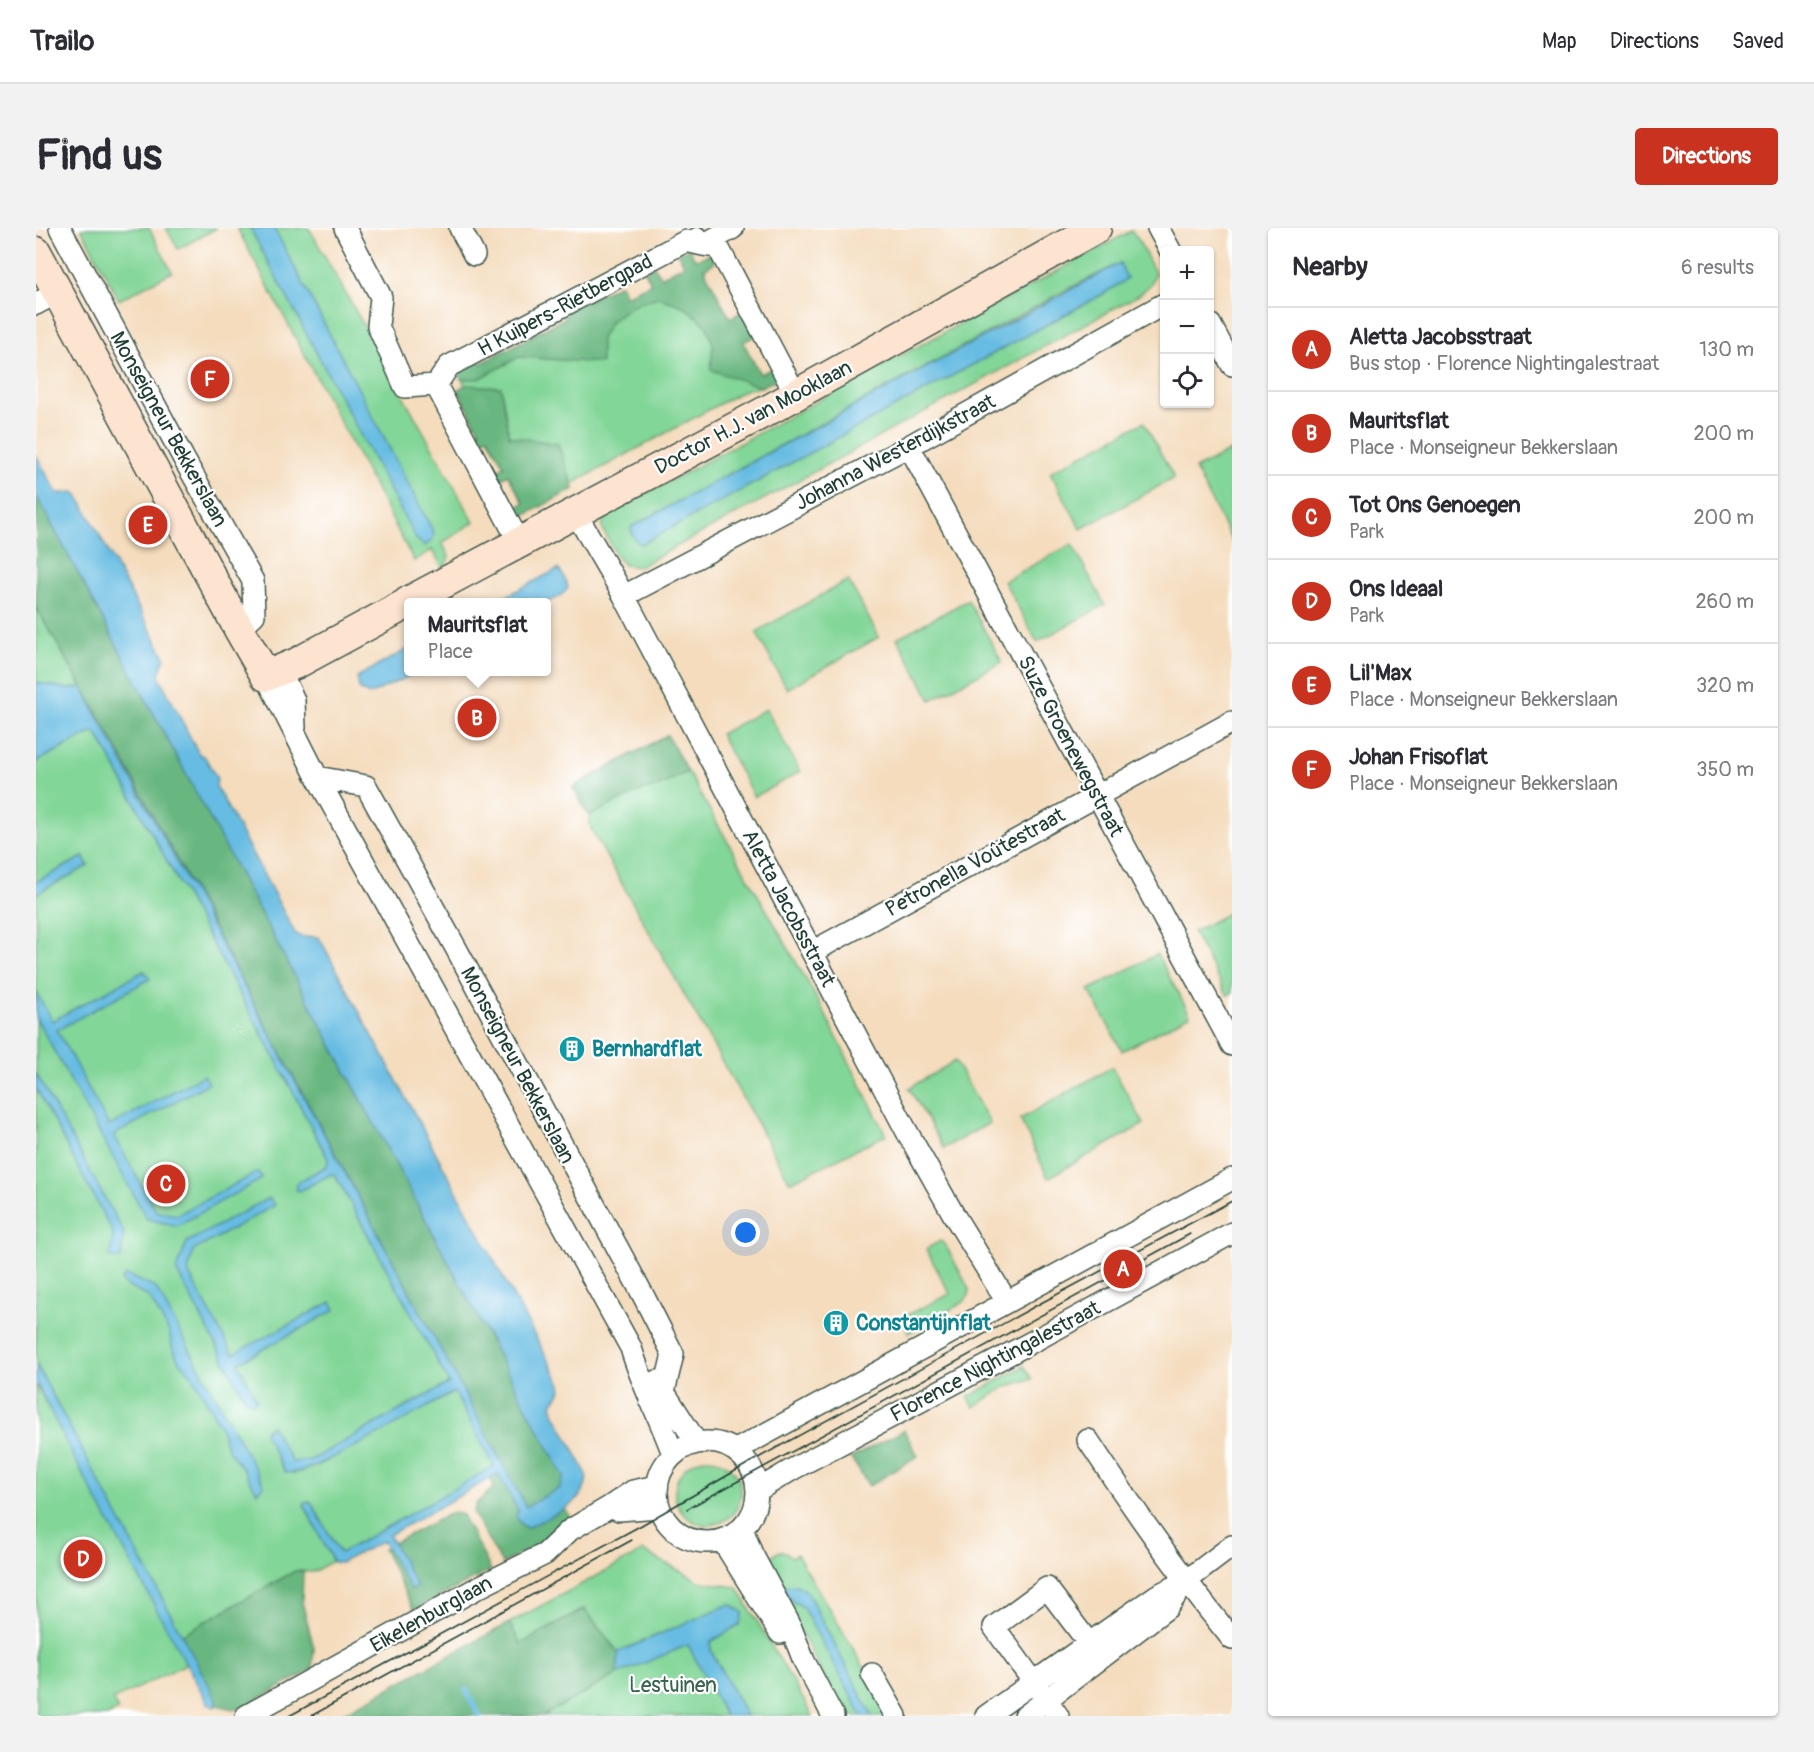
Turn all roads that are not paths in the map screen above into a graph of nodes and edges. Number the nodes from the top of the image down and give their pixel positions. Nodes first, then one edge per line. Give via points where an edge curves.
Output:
1 (60, 228) edge
2 (345, 228) edge
3 (460, 228) edge
4 (690, 228) edge
5 (733, 228) edge
6 (1096, 228) edge
7 (1158, 228) edge
8 (703, 245) junction
9 (1168, 246) edge
10 (36, 252) edge
11 (474, 255) dead end
12 (47, 298) edge
13 (1160, 306) edge
14 (1214, 333) edge
15 (1232, 365) edge
16 (436, 385) junction
17 (796, 395) junction
18 (909, 446) junction
19 (575, 512) junction
20 (519, 542) junction
21 (624, 597) junction
22 (417, 598) edge
23 (404, 605) edge
24 (239, 629) junction
25 (273, 674) junction
26 (1232, 722) edge
27 (317, 777) junction
28 (1097, 795) junction
29 (812, 952) junction
30 (1232, 1045) edge
31 (1232, 1179) edge
32 (1232, 1233) edge
33 (1007, 1302) junction
34 (657, 1396) junction
35 (1088, 1440) dead end
36 (696, 1442) junction
37 (736, 1450) junction
38 (673, 1454) junction
39 (657, 1486) junction
40 (758, 1490) junction
41 (611, 1506) junction
42 (659, 1507) junction
43 (742, 1528) junction
44 (722, 1540) junction
45 (1232, 1546) edge
46 (1186, 1581) junction
47 (1232, 1639) edge
48 (1095, 1651) junction
49 (804, 1661) junction
50 (872, 1674) dead end
51 (1046, 1700) edge
52 (246, 1716) edge
53 (833, 1716) edge
54 (896, 1716) edge
55 (986, 1716) edge
56 (1024, 1716) edge

1 - 24 street, Monseigneur Bekkerslaan via 253,581 254,615
2 - 16 street via 381,297 378,326 405,387
3 - 11 street
4 - 8 street
5 - 8 street
6 - 17 street, Doctor H.J. van Mooklaan
7 - 9 street
8 - 16 street, H Kuipers-Rietbergpad via 686,241 578,297 449,366
8 - 17 street via 718,248
10 - 12 street, Monseigneur Bekkerslaan
12 - 24 street, Monseigneur Bekkerslaan
13 - 18 street, Johanna Westerdijkstraat
14 - 15 street
16 - 20 street
17 - 19 street, Doctor H.J. van Mooklaan
18 - 21 street, Johanna Westerdijkstraat
18 - 28 street, Suze Groenewegstraat
19 - 20 street, Doctor H.J. van Mooklaan
19 - 21 street, Aletta Jacobsstraat
20 - 22 street, Doctor H.J. van Mooklaan
21 - 29 street, Aletta Jacobsstraat
23 - 25 street, Doctor H.J. van Mooklaan
24 - 25 street, Monseigneur Bekkerslaan
25 - 27 street, Monseigneur Bekkerslaan via 295,734
26 - 28 street, Petronella Voûtestraat
27 - 34 street, Monseigneur Bekkerslaan via 631,1348 639,1377
27 - 34 street, Monseigneur Bekkerslaan via 366,786 457,950 673,1354
28 - 29 street, Petronella Voûtestraat
28 - 30 street, Suze Groenewegstraat
29 - 33 street, Aletta Jacobsstraat via 906,1130
31 - 33 street
32 - 40 street, Florence Nightingalestraat
33 - 37 street
34 - 36 street, Monseigneur Bekkerslaan
34 - 38 street, Monseigneur Bekkerslaan
35 - 46 street
36 - 37 street via 717,1442
36 - 38 street
37 - 40 street via 755,1473
38 - 39 street
39 - 41 street, Eikelenburglaan via 633,1491
39 - 42 street
40 - 43 street via 757,1504
41 - 42 street via 619,1510
41 - 52 street, Eikelenburglaan via 570,1530 545,1554
42 - 44 street via 676,1532 706,1542
43 - 44 street
43 - 49 street
44 - 49 street via 777,1629
45 - 46 street
46 - 47 street
46 - 48 street via 1156,1596
48 - 51 street
48 - 51 street via 1047,1588 994,1627
49 - 53 street
50 - 54 street
51 - 55 street
51 - 56 street

